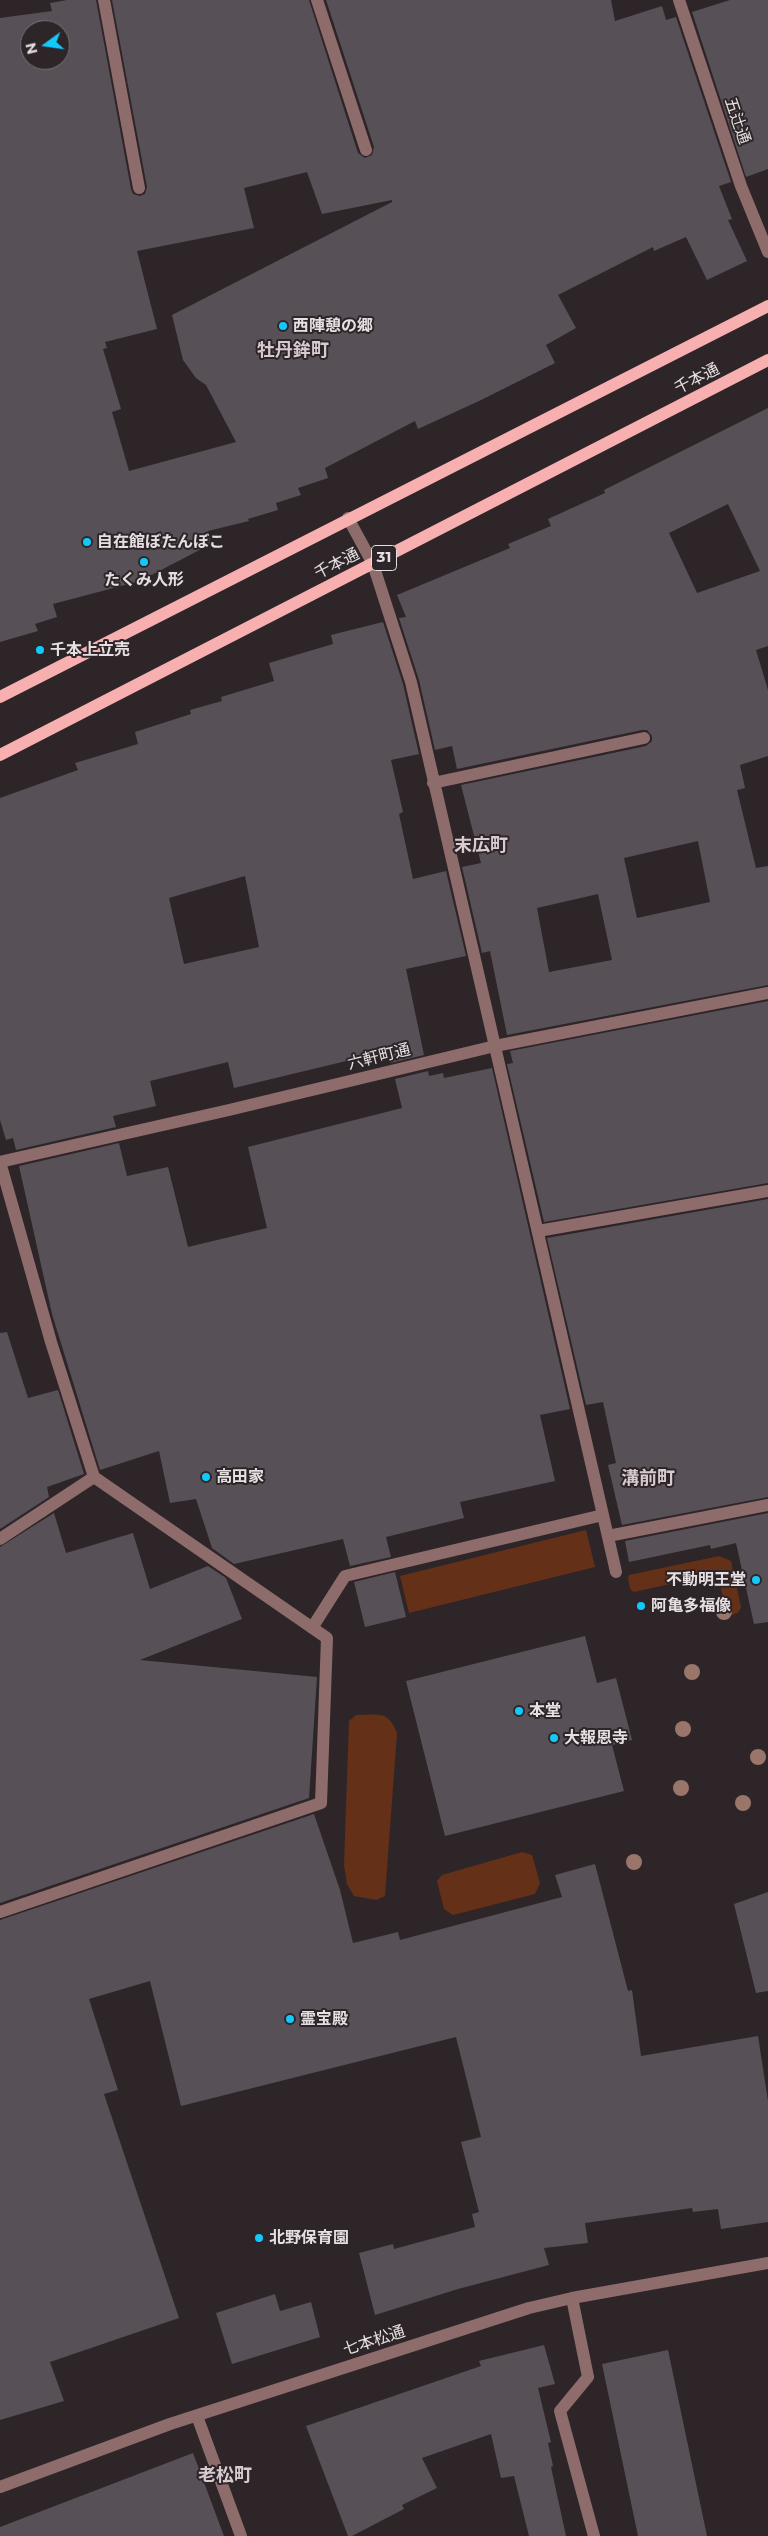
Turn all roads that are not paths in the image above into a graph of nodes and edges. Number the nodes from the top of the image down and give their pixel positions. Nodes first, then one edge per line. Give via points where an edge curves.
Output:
1 (104, 0) edge
2 (317, 0) edge
3 (679, 0) edge
4 (366, 150) dead end
5 (139, 188) dead end
6 (768, 252) edge
7 (768, 306) edge
8 (768, 360) edge
9 (348, 518) junction
10 (373, 564) junction
11 (0, 697) edge
12 (644, 738) dead end
13 (0, 756) edge
14 (433, 783) junction
15 (768, 993) edge
16 (495, 1046) junction
17 (0, 1162) edge
18 (768, 1191) edge
19 (538, 1231) junction
20 (94, 1477) junction
21 (768, 1505) edge
22 (603, 1515) junction
23 (608, 1536) junction
24 (0, 1539) edge
25 (616, 1572) dead end
26 (312, 1628) junction
27 (0, 1912) edge
28 (768, 2263) edge
29 (572, 2298) junction
30 (197, 2416) junction
31 (0, 2487) edge
32 (241, 2536) edge
33 (594, 2536) edge

1 - 5 street
2 - 4 street
3 - 6 street, 五辻通 via 741,186
7 - 9 main road, 千本通
8 - 10 main road, 千本通 / 31
9 - 10 street
9 - 11 main road, 千本通
10 - 13 main road, 千本通 / 31
10 - 14 street via 411,682
12 - 14 street
14 - 16 street
15 - 16 street, 六軒町通
16 - 17 street, 六軒町通
16 - 19 street
17 - 20 street via 51,1342
18 - 19 street
19 - 22 street
20 - 24 street
20 - 26 street
21 - 23 street
22 - 23 street
22 - 26 street via 345,1576
23 - 25 street
26 - 27 street via 327,1638 321,1803
28 - 29 street, 七本松通
29 - 30 street, 七本松通 via 530,2308
29 - 33 street via 588,2377 560,2410
30 - 31 street, 七本松通
30 - 32 street

